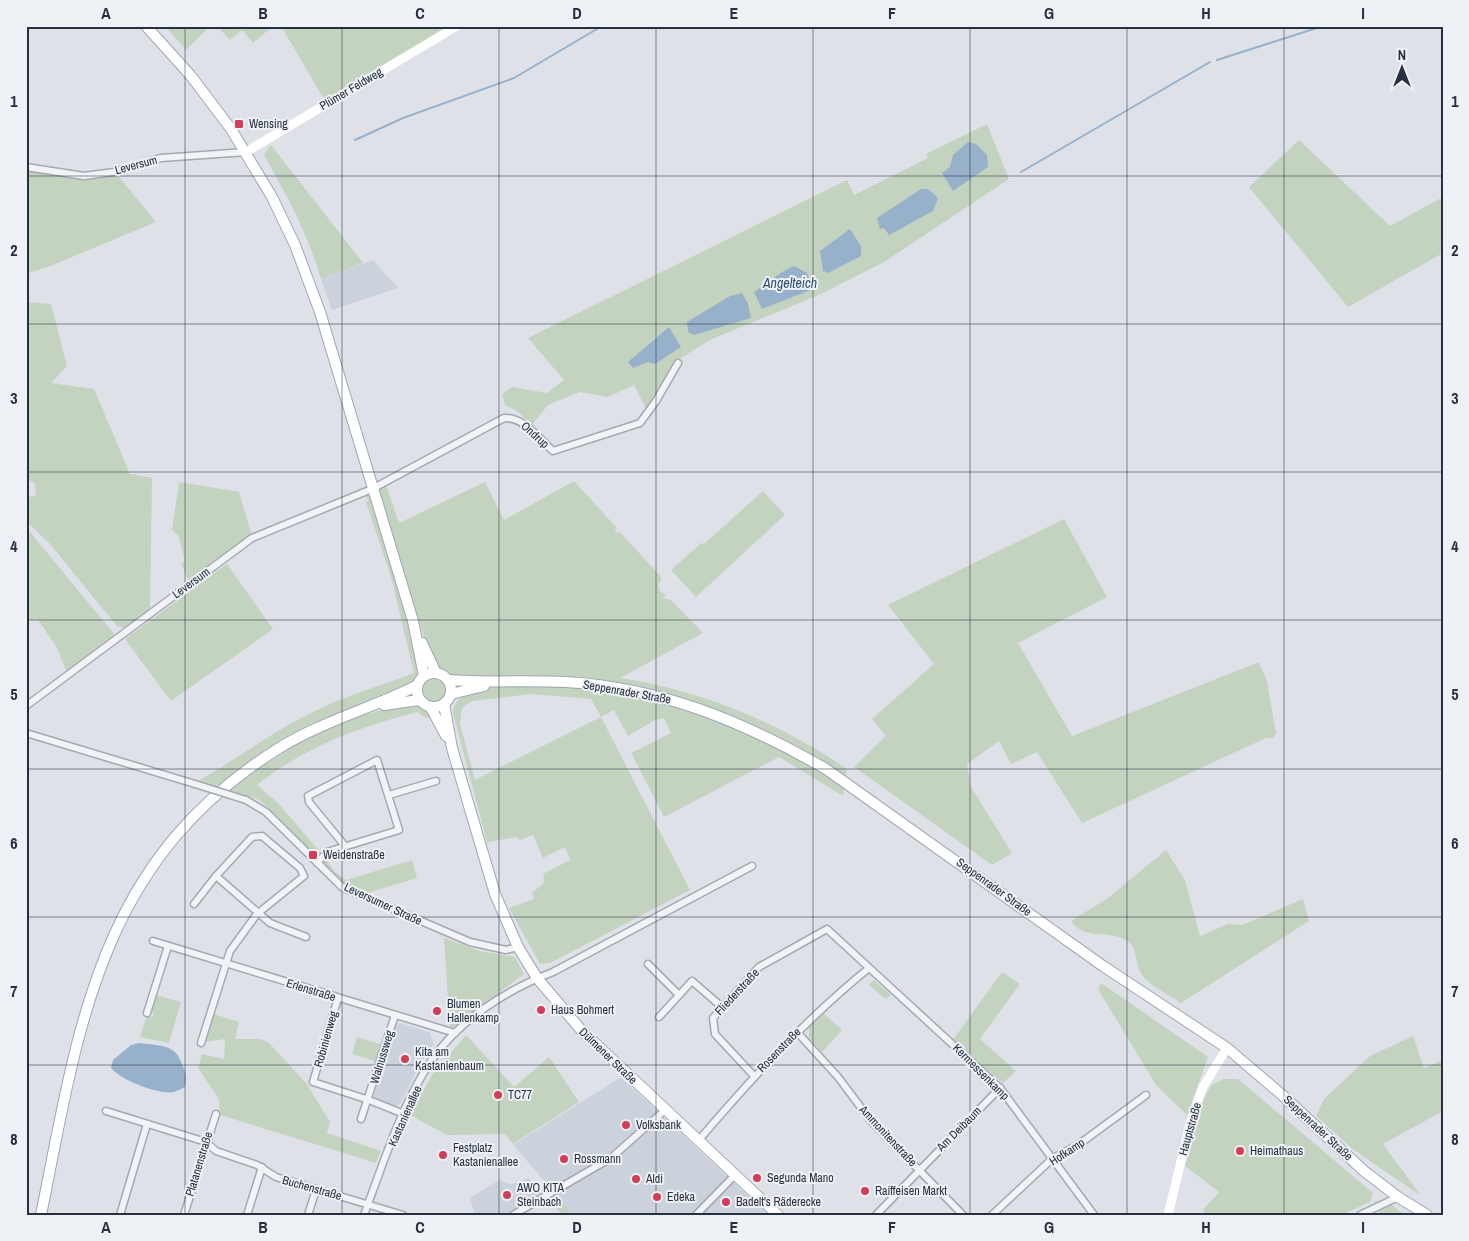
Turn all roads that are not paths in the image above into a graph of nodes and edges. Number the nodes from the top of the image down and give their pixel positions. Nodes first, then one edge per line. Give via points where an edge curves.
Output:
1 (146, 26) edge
2 (457, 26) edge
3 (246, 152) junction
4 (26, 167) edge
5 (678, 364) dead end
6 (372, 489) junction
7 (413, 621) junction
8 (436, 673) junction
9 (424, 676) junction
10 (448, 680) junction
11 (504, 681) junction
12 (416, 686) junction
13 (451, 694) junction
14 (419, 700) junction
15 (444, 704) junction
16 (26, 706) edge
17 (361, 708) junction
18 (431, 708) junction
19 (26, 733) edge
20 (452, 748) junction
21 (436, 781) dead end
22 (389, 795) junction
23 (345, 846) junction
24 (317, 863) junction
25 (752, 866) dead end
26 (216, 876) junction
27 (194, 904) dead end
28 (257, 914) junction
29 (306, 937) dead end
30 (153, 941) dead end
31 (168, 946) junction
32 (518, 947) junction
33 (224, 964) junction
34 (648, 964) dead end
35 (869, 968) junction
36 (537, 978) junction
37 (679, 995) junction
38 (338, 998) junction
39 (722, 1007) junction
40 (148, 1013) dead end
41 (395, 1015) junction
42 (659, 1017) dead end
43 (797, 1032) junction
44 (455, 1033) junction
45 (201, 1043) dead end
46 (1227, 1048) junction
47 (754, 1076) junction
48 (1000, 1088) junction
49 (1146, 1095) dead end
50 (369, 1100) junction
51 (664, 1110) junction
52 (106, 1111) dead end
53 (216, 1114) dead end
54 (404, 1114) junction
55 (361, 1120) dead end
56 (147, 1124) junction
57 (698, 1141) junction
58 (206, 1142) junction
59 (1053, 1158) junction
60 (262, 1167) junction
61 (919, 1169) junction
62 (735, 1175) junction
63 (316, 1190) junction
64 (1395, 1199) junction
65 (368, 1204) junction
66 (1375, 1212) edge
67 (40, 1215) edge
68 (120, 1215) edge
69 (184, 1215) edge
70 (247, 1215) edge
71 (308, 1215) edge
72 (364, 1215) edge
73 (403, 1215) edge
74 (513, 1215) edge
75 (696, 1215) edge
76 (778, 1215) edge
77 (876, 1215) edge
78 (963, 1215) edge
79 (992, 1215) edge
80 (1094, 1215) edge
81 (1168, 1215) edge
82 (1360, 1215) edge
83 (1427, 1215) edge

1 - 3 main road via 191,76
2 - 3 street, Plümer Feldweg
3 - 4 street, Leversum via 161,158 114,172 84,176
3 - 6 main road via 272,197 308,278
5 - 6 street, Ondrup via 640,423 553,451 521,422 511,417 504,418
6 - 7 main road
6 - 16 street, Leversum via 252,538
7 - 8 main road
7 - 9 main road
8 - 9 main road
8 - 10 main road
9 - 12 main road
10 - 11 main road, Seppenrader Straße
10 - 13 main road
11 - 13 main road, Seppenrader Straße
11 - 46 main road, Seppenrader Straße via 568,682 651,694 736,722 779,742 834,774 1103,966
12 - 14 main road
12 - 17 main road
13 - 15 main road
14 - 17 main road
14 - 18 main road
15 - 18 main road
15 - 20 main road, Dülmener Straße
17 - 67 main road via 277,749 226,785 172,840 141,884 113,933 84,1014
18 - 20 main road, Dülmener Straße
19 - 24 street, Leversumer Straße, bridge via 246,800 266,812
20 - 32 main road, Dülmener Straße via 496,894
21 - 22 street
22 - 23 street via 399,830
22 - 23 street via 377,760 308,796 309,802
23 - 24 street via 327,852
24 - 32 street, Leversumer Straße via 342,887 440,930 478,944 506,950
25 - 36 street, Kastanienallee
26 - 27 street
26 - 28 street
26 - 28 street via 257,835 300,868 304,876
28 - 29 street via 270,923
28 - 33 street via 242,932
30 - 31 street, Erlenstraße
31 - 33 street, Erlenstraße
31 - 40 street
32 - 36 main road, Dülmener Straße
33 - 38 street, Erlenstraße
33 - 45 street
34 - 37 street
35 - 39 street, Fliederstraße via 827,929 759,967
35 - 43 street, Rosenstraße
35 - 48 street, Kermessenkamp
36 - 44 street, Kastanienallee via 523,984
36 - 51 main road, Dülmener Straße via 582,1031
37 - 39 street via 692,981
37 - 42 street
38 - 41 street, Erlenstraße
38 - 50 street, Robinienweg via 313,1082
39 - 47 street, Fliederstraße via 713,1018 713,1030
41 - 44 street, Erlenstraße
41 - 50 street, Walnussweg
43 - 47 street, Rosenstraße
43 - 61 street, Ammonitenstraße via 838,1077 871,1121
44 - 54 street, Kastanienallee via 432,1060
46 - 64 main road, Seppenrader Straße
46 - 81 street, Hauptstraße via 1203,1087 1190,1124
47 - 57 street, Rosenstraße
48 - 59 street, Kermessenkamp
48 - 61 street, Am Deibaum
49 - 59 street, Hofkamp via 1078,1146
50 - 54 street, Robinienweg
50 - 55 street
51 - 57 main road, Dülmener Straße
51 - 74 street via 611,1158
52 - 56 street, Buchenstraße
53 - 58 street, Platanenstraße
54 - 65 street, Kastanienallee
56 - 58 street, Buchenstraße
56 - 68 street
57 - 62 main road, Dülmener Straße
58 - 60 street, Buchenstraße via 216,1151
58 - 69 street, Platanenstraße
59 - 79 street, Hofkamp
59 - 80 street, Kermessenkamp
60 - 63 street, Buchenstraße via 276,1177
60 - 70 street
61 - 77 street, Am Deibaum
61 - 78 street, Ammonitenstraße
62 - 75 street
62 - 76 main road, Dülmener Straße
63 - 65 street, Buchenstraße
63 - 71 street
64 - 66 street
64 - 83 main road, Seppenrader Straße
65 - 72 street, Kastanienallee
65 - 73 street, Buchenstraße
66 - 82 street

